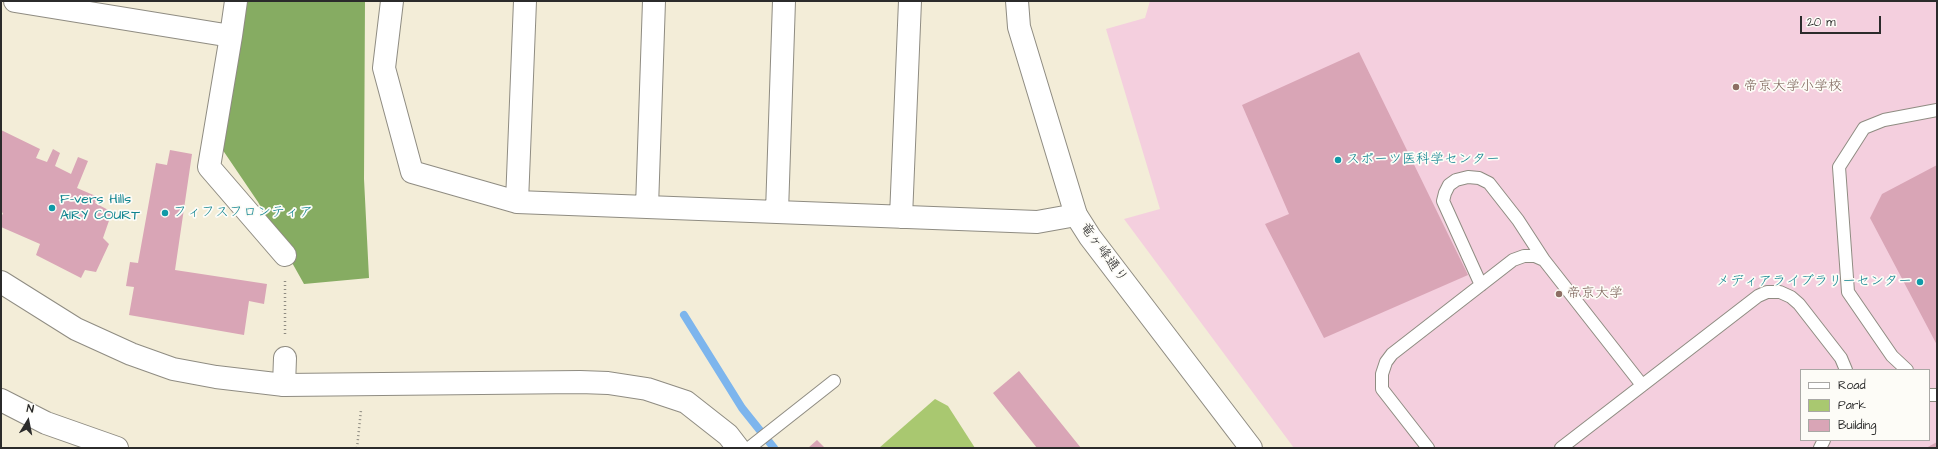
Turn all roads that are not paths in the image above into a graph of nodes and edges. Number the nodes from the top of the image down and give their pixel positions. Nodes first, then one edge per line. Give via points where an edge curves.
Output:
1 (15, 1) edge
2 (236, 1) edge
3 (392, 1) edge
4 (525, 1) edge
5 (654, 1) edge
6 (784, 1) edge
7 (910, 1) edge
8 (1017, 1) edge
9 (230, 36) junction
10 (1937, 110) edge
11 (517, 202) junction
12 (647, 207) junction
13 (777, 212) junction
14 (1076, 215) junction
15 (901, 217) junction
16 (285, 255) road end
17 (1544, 260) junction
18 (1, 282) edge
19 (1481, 285) junction
20 (285, 358) road end
21 (1846, 369) edge
22 (1906, 369) edge
23 (834, 381) dead end
24 (284, 385) junction
25 (1642, 385) junction
26 (1, 400) edge
27 (748, 446) edge
28 (117, 448) edge
29 (1251, 448) edge
30 (1428, 448) edge
31 (1562, 448) edge

1 - 9 street
2 - 9 street
3 - 11 street via 384,68 412,172
4 - 11 street
5 - 12 street
6 - 13 street
7 - 15 street
8 - 14 street, 竜ヶ峰通り via 1020,27
9 - 16 street via 209,167
10 - 22 lane via 1884,120 1864,128 1839,167 1848,292 1892,356
11 - 12 street
12 - 13 street
13 - 15 street
14 - 15 street via 1038,222
14 - 29 street, 竜ヶ峰通り via 1090,238
17 - 19 lane via 1535,256 1524,256 1513,260
17 - 19 lane via 1518,220 1489,183 1479,178 1468,177 1456,180 1449,186 1443,201
17 - 25 lane
18 - 24 street via 76,329 152,362 173,369 216,377
19 - 30 lane via 1392,354 1382,374 1382,389
20 - 24 street
21 - 25 lane via 1841,358 1799,304 1780,292 1767,292 1758,296
23 - 27 lane
24 - 27 street via 608,383 647,389 686,402 728,435
25 - 31 lane
26 - 28 street via 46,423

